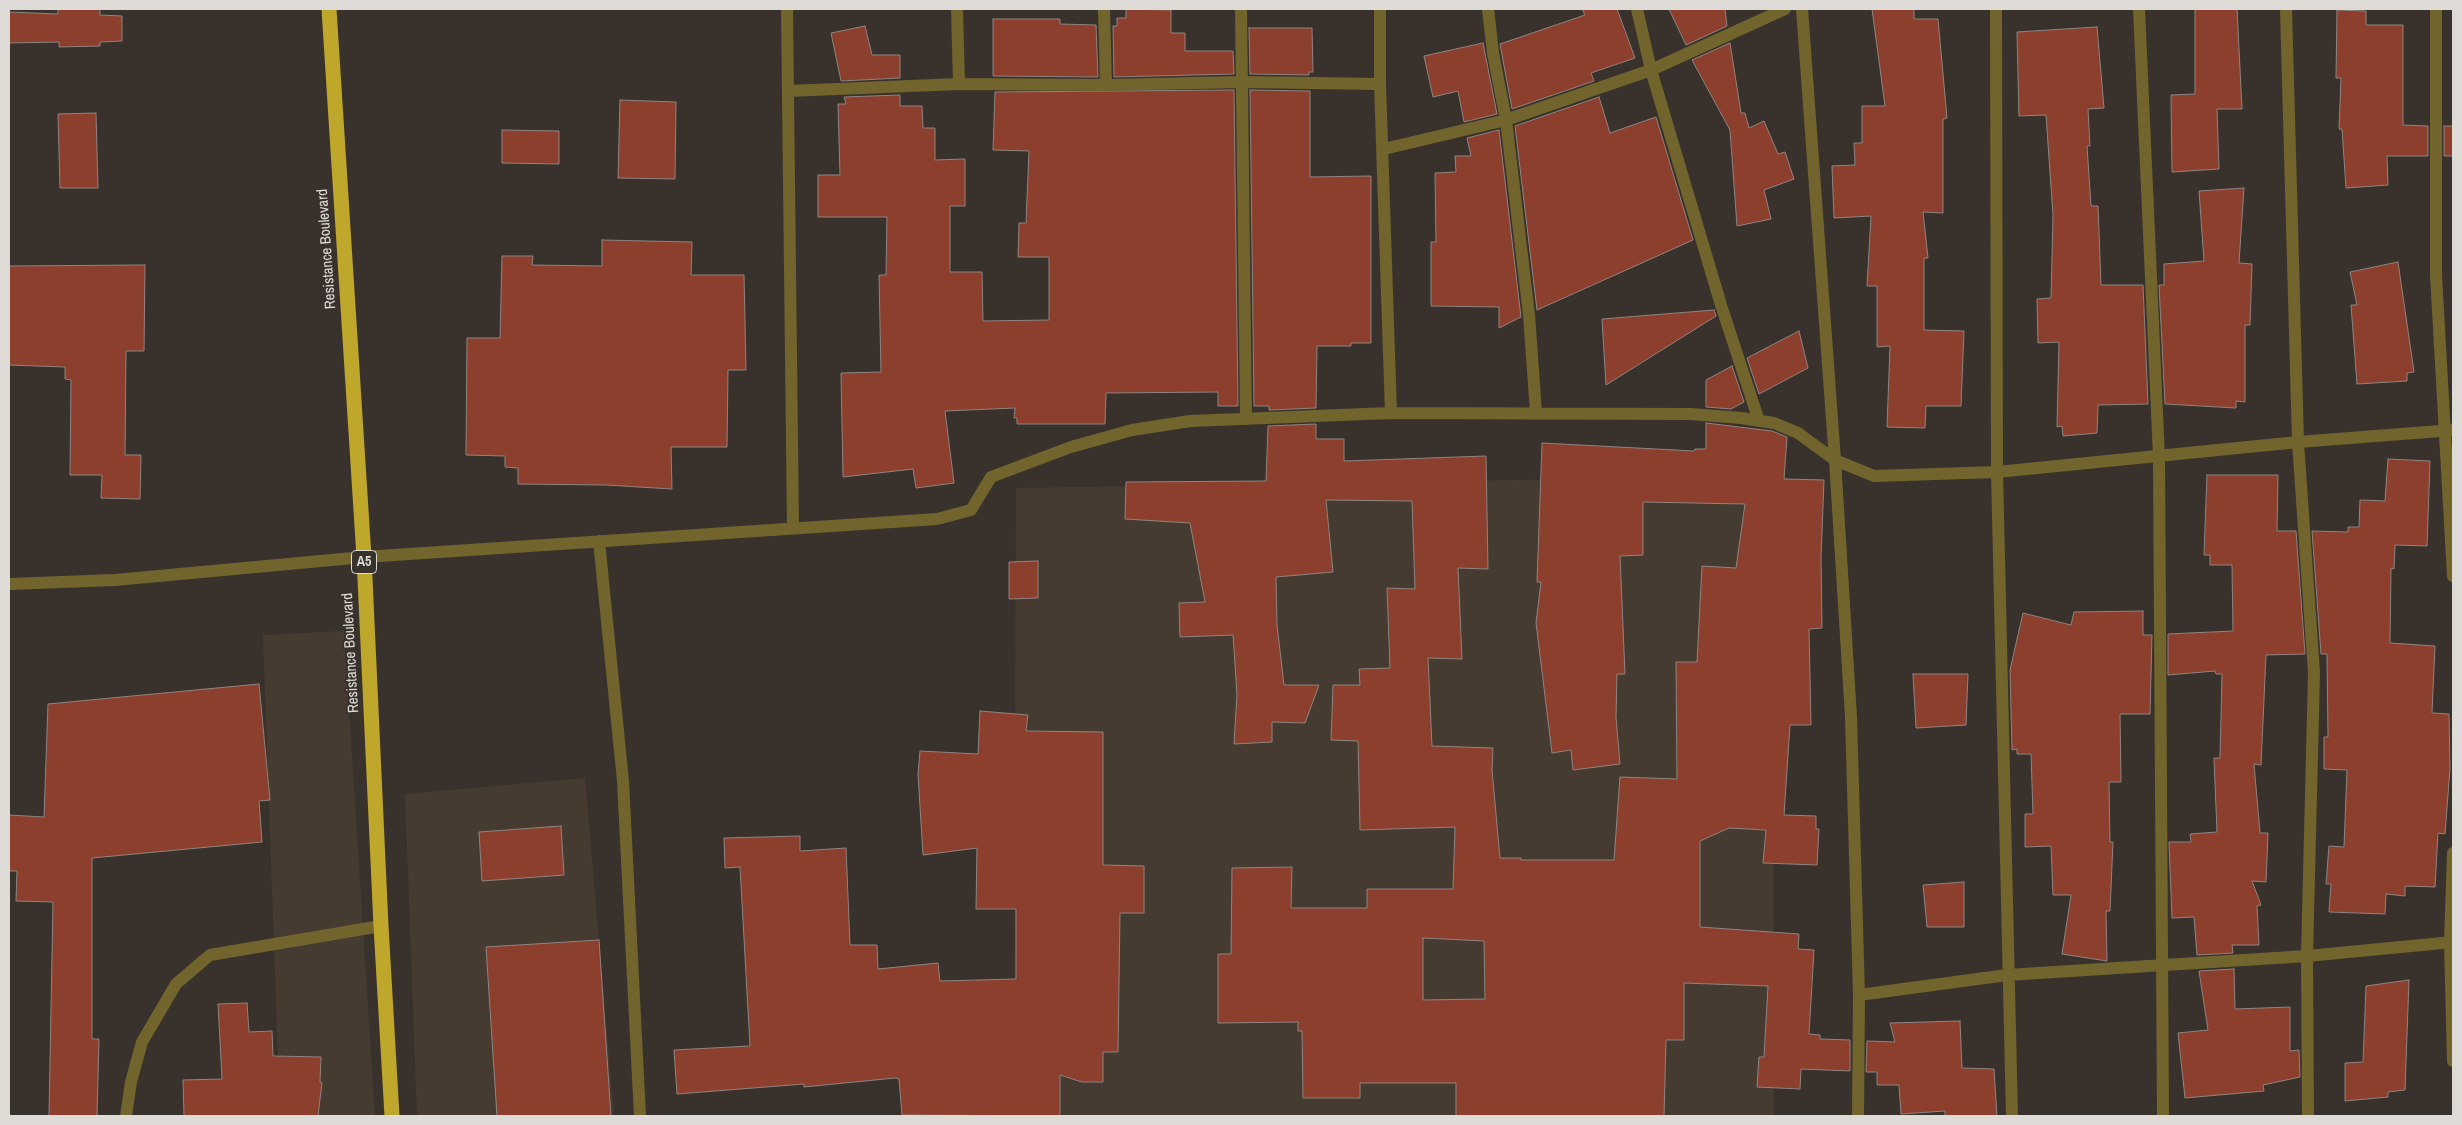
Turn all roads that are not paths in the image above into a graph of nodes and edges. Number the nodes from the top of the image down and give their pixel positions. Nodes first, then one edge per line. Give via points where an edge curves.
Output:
1 (329, 9) edge
2 (787, 9) edge
3 (957, 9) edge
4 (1104, 9) edge
5 (1241, 9) edge
6 (1380, 9) edge
7 (1488, 9) edge
8 (1637, 9) edge
9 (1785, 9) edge
10 (1802, 9) edge
11 (1996, 9) edge
12 (2139, 9) edge
13 (2286, 9) edge
14 (2436, 9) edge
15 (1651, 70) junction
16 (1242, 82) junction
17 (959, 84) junction
18 (1380, 84) junction
19 (1106, 85) junction
20 (788, 91) junction
21 (1506, 120) junction
22 (1384, 149) junction
23 (1392, 413) junction
24 (1536, 414) junction
25 (1246, 419) junction
26 (1759, 421) junction
27 (2450, 430) edge
28 (2298, 442) junction
29 (2159, 457) junction
30 (1835, 460) junction
31 (1997, 472) junction
32 (793, 528) junction
33 (599, 541) junction
34 (364, 557) junction
35 (2453, 576) edge
36 (9, 584) edge
37 (2453, 853) edge
38 (381, 926) junction
39 (2452, 943) edge
40 (2307, 956) junction
41 (2162, 966) junction
42 (2007, 975) junction
43 (1859, 995) junction
44 (2453, 1061) edge
45 (126, 1116) edge
46 (392, 1116) edge
47 (640, 1116) edge
48 (1858, 1116) edge
49 (2012, 1116) edge
50 (2163, 1116) edge
51 (2308, 1116) edge

1 - 34 highway, Resistance Boulevard / A5
2 - 20 street
3 - 17 street
4 - 19 street
5 - 16 street
6 - 18 street
7 - 21 street
8 - 15 street
9 - 15 street
10 - 30 street
11 - 31 street
12 - 29 street
13 - 28 street
14 - 27 street via 2436,275 2439,358
15 - 21 street
15 - 26 street
16 - 18 street
16 - 19 street
16 - 25 street
17 - 19 street
17 - 20 street
18 - 22 street
20 - 32 street
21 - 22 street
21 - 24 street via 1529,315
22 - 23 street
23 - 24 street
23 - 25 street
24 - 26 street via 1691,414
25 - 32 street via 1190,421 1132,430 1071,447 991,477 971,510 937,519
26 - 30 street via 1798,433
27 - 28 street
27 - 35 street
28 - 29 street
28 - 40 street via 2314,673
29 - 31 street
29 - 41 street
30 - 31 street via 1874,476
30 - 43 street via 1851,717
31 - 42 street
32 - 33 street
33 - 34 street
33 - 47 street via 623,781
34 - 36 street via 115,580
34 - 38 highway, Resistance Boulevard / A5
37 - 39 street
38 - 45 street via 210,955 176,984 142,1042
38 - 46 highway, Resistance Boulevard / A5
39 - 40 street
39 - 44 street
40 - 41 street
40 - 51 street
41 - 42 street
41 - 50 street
42 - 43 street
42 - 49 street
43 - 48 street

